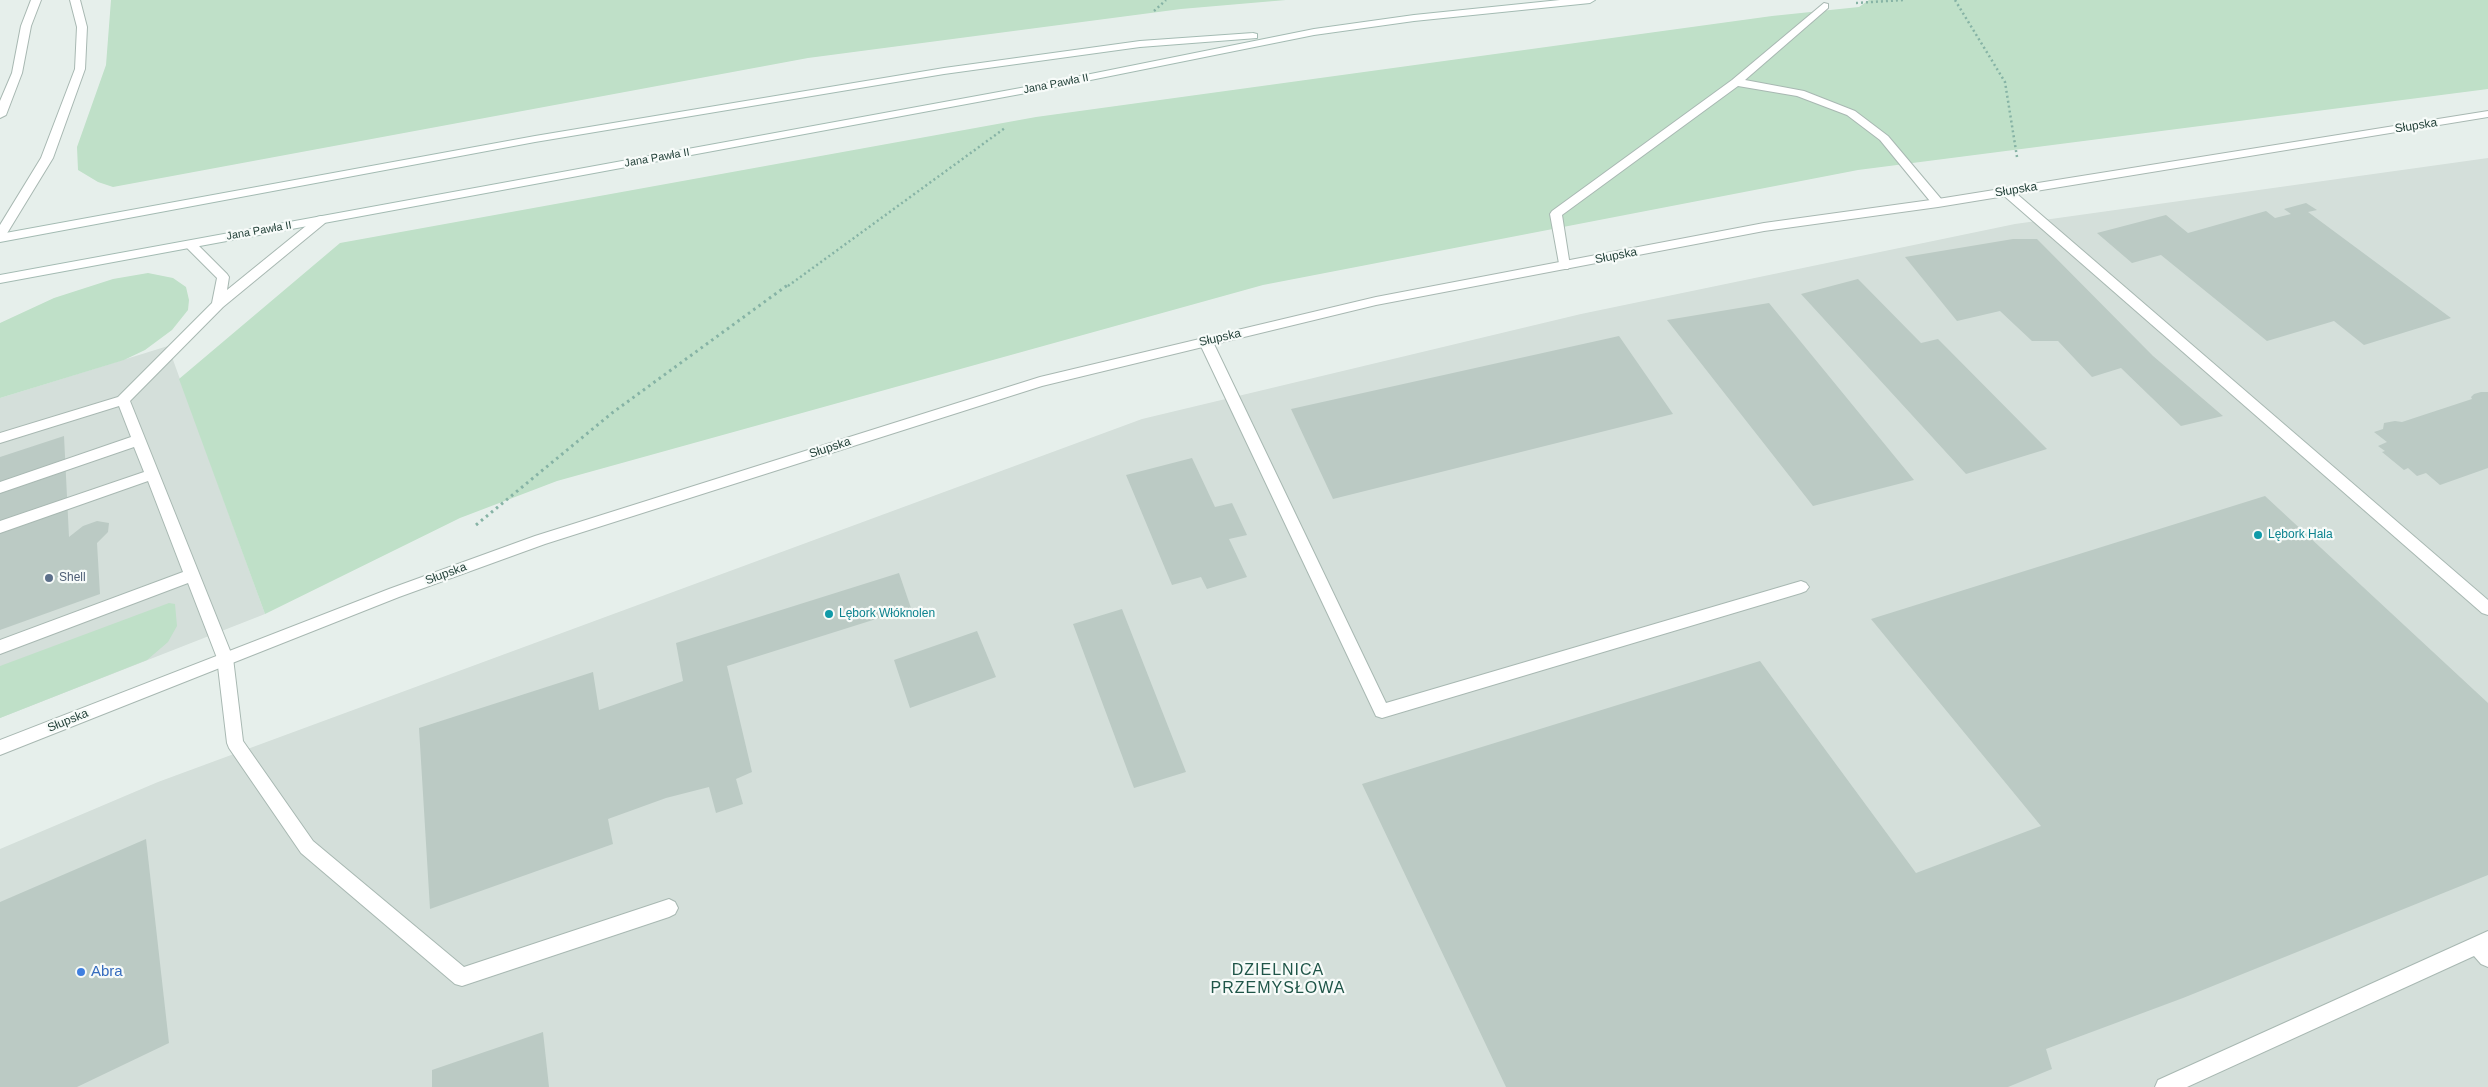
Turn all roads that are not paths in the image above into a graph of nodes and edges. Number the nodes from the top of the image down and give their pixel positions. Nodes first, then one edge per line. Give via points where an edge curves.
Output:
1 (36, 0) edge
2 (75, 0) edge
3 (1590, 0) edge
4 (1824, 6) road end
5 (1314, 32) junction
6 (1736, 82) junction
7 (2488, 114) edge
8 (0, 115) edge
9 (2006, 191) junction
10 (1938, 202) junction
11 (321, 220) junction
12 (0, 236) edge
13 (190, 244) junction
14 (1564, 266) junction
15 (0, 279) edge
16 (218, 304) junction
17 (1206, 342) junction
18 (123, 400) junction
19 (0, 438) edge
20 (139, 440) junction
21 (153, 474) junction
22 (0, 488) edge
23 (0, 527) edge
24 (193, 575) junction
25 (1801, 587) dead end
26 (2488, 609) edge
27 (0, 647) edge
28 (226, 658) junction
29 (0, 748) edge
30 (669, 908) dead end
31 (2484, 948) edge
32 (2165, 1087) edge

1 - 8 street via 26,26 17,74
2 - 12 street via 82,28 80,69 47,158
3 - 5 street, Jana Pawła II
4 - 6 street
5 - 11 street, Jana Pawła II via 1026,90
5 - 12 street, Jana Pawła II via 1140,44 944,71 536,139
6 - 10 street via 1800,93 1851,113 1884,138
6 - 14 street via 1556,214
7 - 9 street, Słupska
9 - 10 street, Słupska
9 - 26 street
10 - 14 street, Słupska via 1764,227
11 - 13 street, Jana Pawła II
11 - 16 street
13 - 15 street, Jana Pawła II
13 - 16 street via 223,277
14 - 17 street, Słupska via 1376,301
16 - 18 street
17 - 25 street via 1382,711
17 - 28 street, Słupska via 1040,382 540,540
18 - 19 street
18 - 20 street
20 - 21 street
20 - 22 street
21 - 23 street
21 - 24 street
24 - 27 street
24 - 28 street
28 - 29 street, Słupska
28 - 30 street via 235,743 307,847 462,977
31 - 32 street

